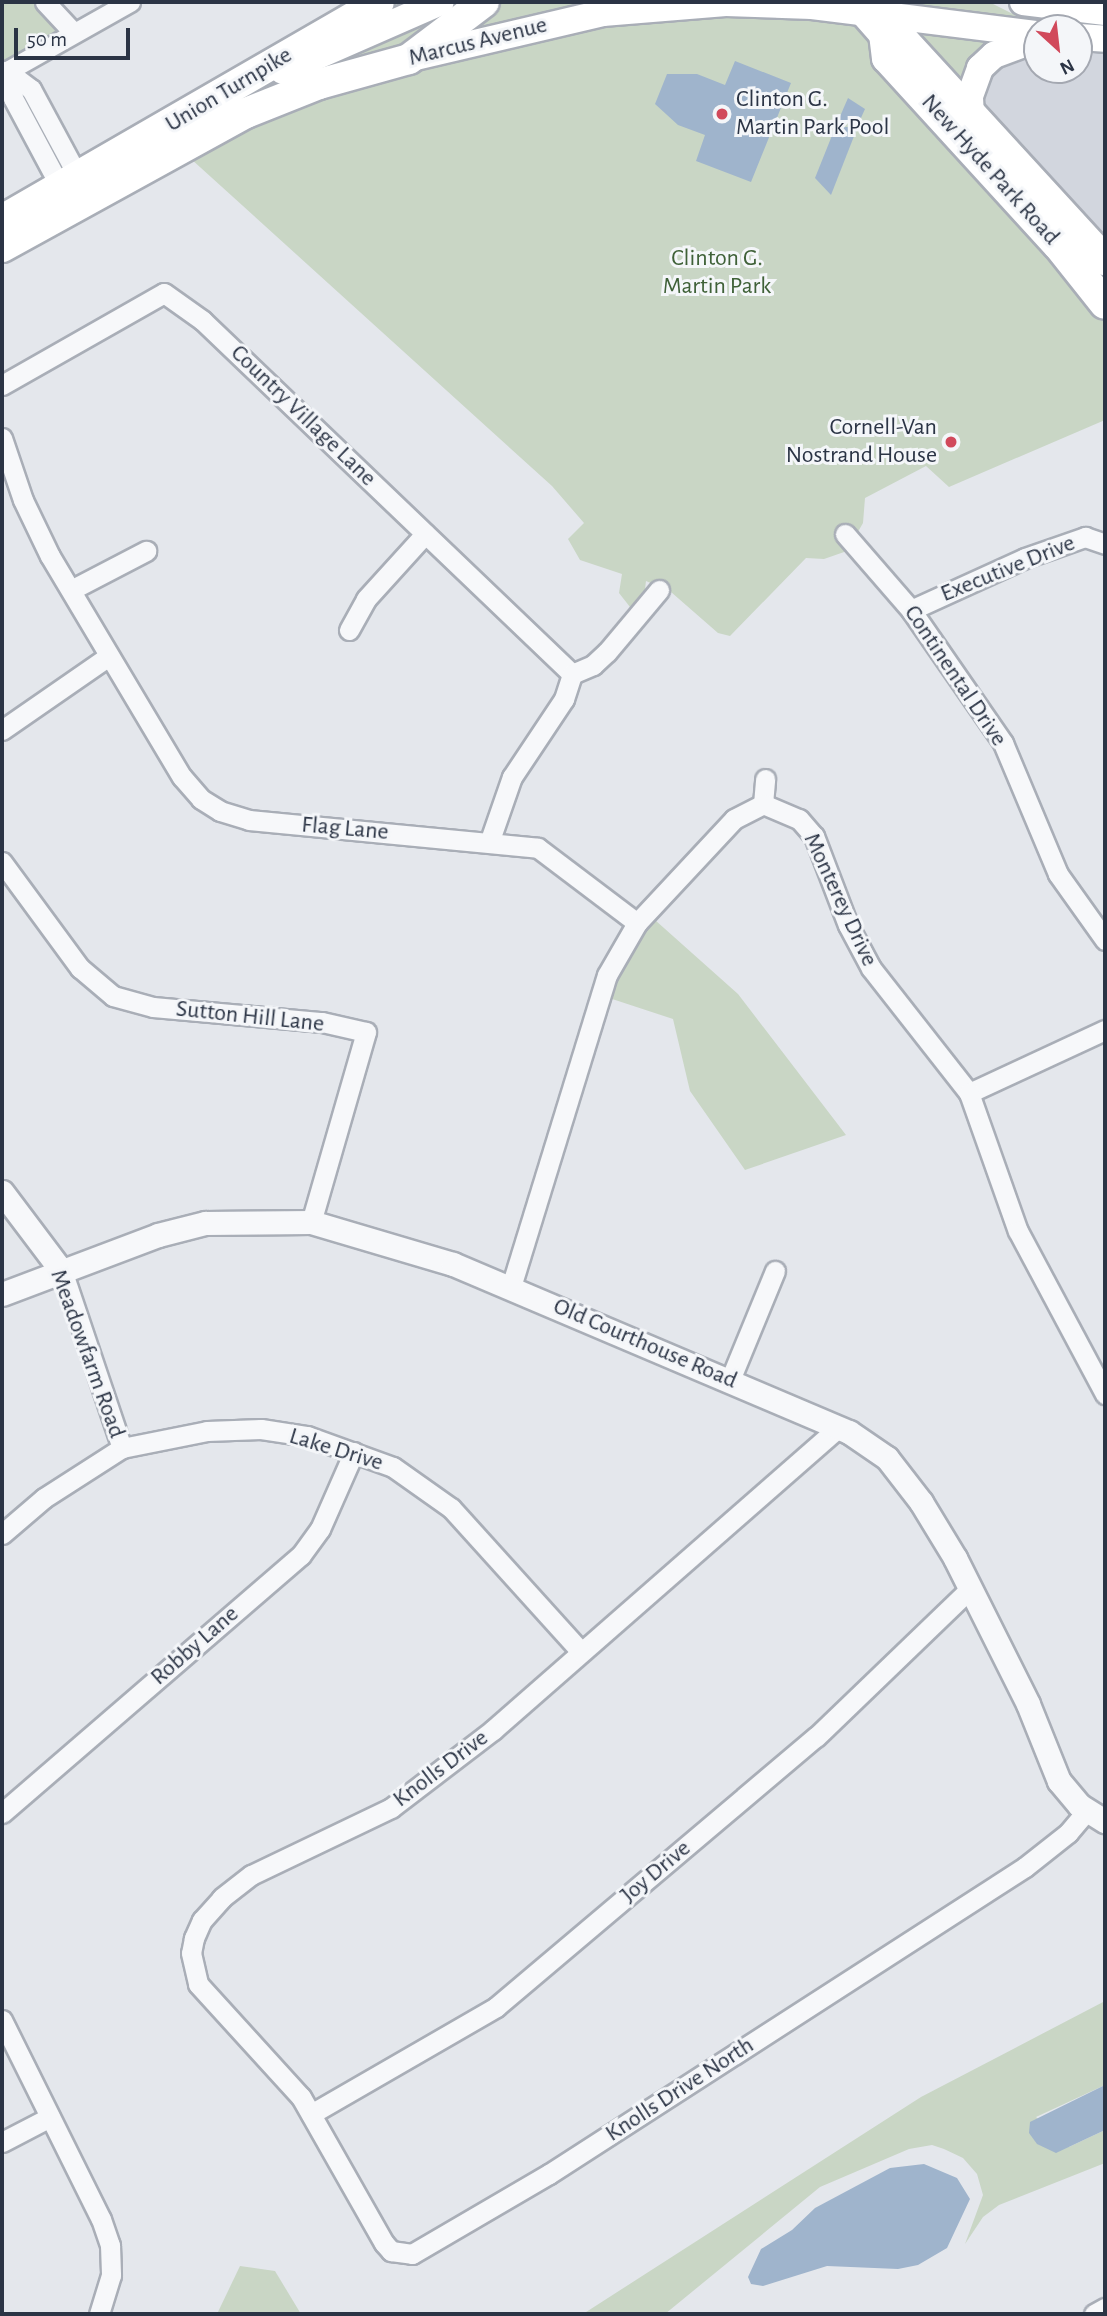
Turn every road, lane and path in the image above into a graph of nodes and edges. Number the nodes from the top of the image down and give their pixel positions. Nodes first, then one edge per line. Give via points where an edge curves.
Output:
1 (45, 2) edge
2 (130, 2) edge
3 (379, 2) edge
4 (441, 2) edge
5 (484, 2) edge
6 (1023, 2) edge
7 (570, 9) edge
8 (1105, 12) edge
9 (875, 13) edge
10 (1023, 32) edge
11 (74, 33) junction
12 (1023, 44) edge
13 (409, 59) junction
14 (4, 73) edge
15 (971, 117) junction
16 (74, 190) junction
17 (2, 220) edge
18 (2, 247) edge
19 (1105, 260) edge
20 (1105, 304) edge
21 (2, 385) edge
22 (2, 438) edge
23 (425, 534) junction
24 (845, 534) dead end
25 (1105, 544) edge
26 (146, 551) dead end
27 (71, 590) junction
28 (659, 590) dead end
29 (911, 610) junction
30 (349, 630) dead end
31 (109, 656) junction
32 (572, 674) junction
33 (2, 730) edge
34 (765, 779) dead end
35 (763, 804) junction
36 (490, 840) junction
37 (2, 862) edge
38 (637, 923) junction
39 (1105, 940) edge
40 (1105, 1030) edge
41 (969, 1093) junction
42 (2, 1192) edge
43 (311, 1222) junction
44 (775, 1271) dead end
45 (63, 1273) junction
46 (511, 1287) junction
47 (2, 1294) edge
48 (730, 1380) junction
49 (1105, 1394) edge
50 (839, 1427) junction
51 (122, 1448) junction
52 (354, 1452) junction
53 (2, 1534) edge
54 (970, 1589) junction
55 (581, 1652) junction
56 (2, 1813) edge
57 (1096, 1815) edge
58 (2, 2020) edge
59 (311, 2114) junction
60 (50, 2117) junction
61 (2, 2142) edge
62 (1105, 2308) edge
63 (99, 2314) edge
64 (1094, 2314) edge

1 - 11 street
2 - 11 street
3 - 16 main road, Union Turnpike
4 - 16 main road, Marcus Avenue via 292,66
5 - 13 main road
6 - 8 main road
7 - 9 main road, Marcus Avenue via 726,3
7 - 13 main road, Marcus Avenue
9 - 10 main road, Marcus Avenue
9 - 15 main road, New Hyde Park Road
9 - 20 main road, New Hyde Park Road via 887,58 1050,236
11 - 14 street
12 - 15 main road via 994,55 980,68 970,96
13 - 16 main road, Marcus Avenue via 319,84
14 - 16 street via 31,89
15 - 19 main road, New Hyde Park Road
16 - 17 main road, Marcus Avenue
16 - 18 main road, Marcus Avenue
21 - 23 street, Country Village Lane via 164,293 202,320
22 - 27 street via 23,500
23 - 30 street via 366,599
23 - 32 street, Country Village Lane
24 - 29 street, Continental Drive
25 - 29 street, Executive Drive via 1085,537 1073,541
26 - 27 street
27 - 31 street
28 - 32 street via 593,665
29 - 39 street, Continental Drive via 1003,743 1058,874
31 - 33 street
31 - 36 street, Flag Lane via 182,777 201,799 220,811 272,823
32 - 36 street via 564,699 512,777
34 - 35 street
35 - 38 street via 734,820
35 - 41 street, Monterey Drive via 799,819 814,836 848,925 871,968
36 - 38 street, Flag Lane via 550,853
37 - 43 street, Sutton Hill Lane via 80,968 113,996 153,1007 323,1022 366,1032
38 - 46 street via 607,975
40 - 41 street
41 - 49 street, Monterey Drive via 1018,1231
42 - 45 street, Meadowfarm Road
43 - 45 street, Old Courthouse Road via 205,1223 158,1235
43 - 46 street, Old Courthouse Road via 453,1264
44 - 48 street
45 - 47 street, Old Courthouse Road
45 - 51 street, Meadowfarm Road
46 - 48 street, Old Courthouse Road
48 - 50 street, Old Courthouse Road
50 - 54 street, Old Courthouse Road via 887,1458 921,1502
50 - 55 street, Knolls Drive
51 - 52 street, Lake Drive via 206,1431 261,1429 307,1436
51 - 53 street, Lake Drive via 44,1498
52 - 55 street, Lake Drive via 393,1468 451,1508
52 - 56 street, Robby Lane via 320,1529 301,1555
54 - 57 street, Old Courthouse Road via 1028,1704 1049,1764
54 - 59 street, Joy Drive via 816,1737 496,2007
55 - 59 street, Knolls Drive via 494,1730 391,1808 251,1875 202,1920 191,1953 198,1984 301,2096
57 - 59 street, Knolls Drive North via 1025,1867 549,2174 412,2254 391,2251 384,2243
58 - 60 street
60 - 61 street
60 - 63 street via 110,2245 111,2275
62 - 64 street

